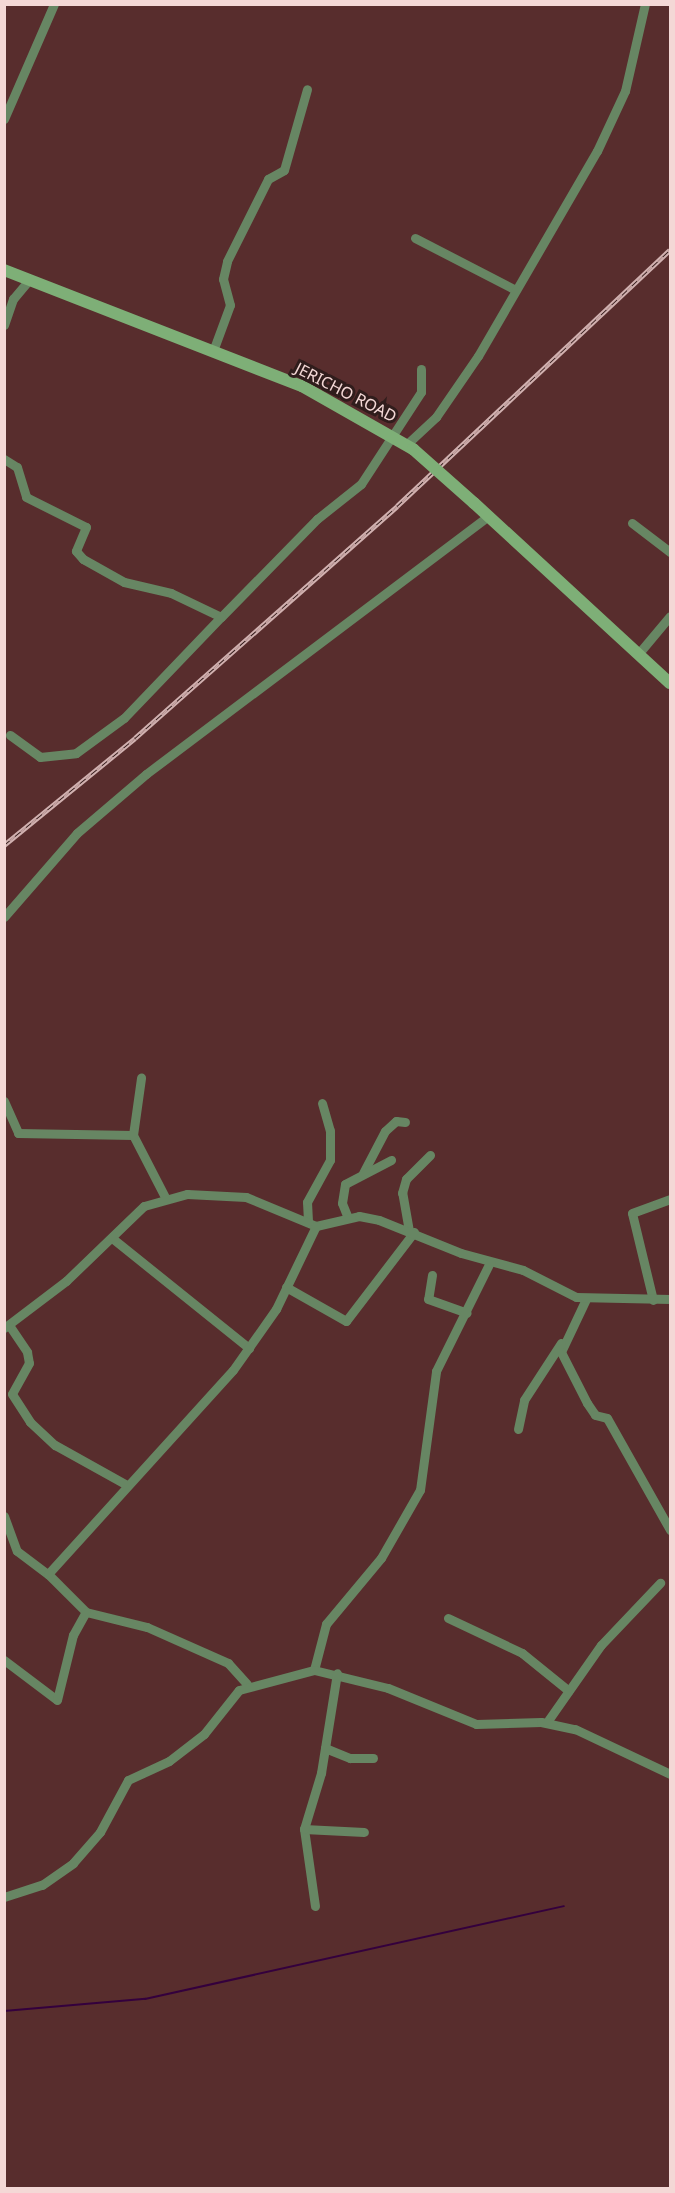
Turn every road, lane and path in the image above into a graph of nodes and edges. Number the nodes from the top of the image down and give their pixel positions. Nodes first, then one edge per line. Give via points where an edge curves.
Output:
1 (54, 4) edge
2 (645, 4) edge
3 (307, 89) dead end
4 (4, 118) edge
5 (415, 238) dead end
6 (4, 270) edge
7 (30, 279) junction
8 (514, 289) junction
9 (4, 325) edge
10 (213, 351) junction
11 (421, 369) dead end
12 (395, 435) junction
13 (410, 446) junction
14 (4, 459) edge
15 (488, 516) junction
16 (632, 523) dead end
17 (670, 552) edge
18 (670, 616) edge
19 (221, 617) junction
20 (639, 653) junction
21 (670, 683) edge
22 (6, 733) edge
23 (4, 917) edge
24 (141, 1078) dead end
25 (4, 1101) edge
26 (322, 1103) dead end
27 (405, 1122) dead end
28 (134, 1135) junction
29 (430, 1155) dead end
30 (391, 1160) dead end
31 (363, 1173) junction
32 (165, 1197) junction
33 (670, 1199) edge
34 (348, 1218) junction
35 (312, 1223) junction
36 (412, 1232) junction
37 (112, 1238) junction
38 (490, 1262) junction
39 (432, 1275) dead end
40 (286, 1287) junction
41 (586, 1299) junction
42 (670, 1299) edge
43 (653, 1300) junction
44 (467, 1313) junction
45 (8, 1328) edge
46 (572, 1329) junction
47 (249, 1348) junction
48 (518, 1430) dead end
49 (127, 1485) junction
50 (4, 1516) edge
51 (670, 1530) edge
52 (48, 1574) junction
53 (660, 1583) dead end
54 (86, 1612) junction
55 (448, 1618) dead end
56 (4, 1660) edge
57 (314, 1670) junction
58 (337, 1673) junction
59 (247, 1684) junction
60 (569, 1691) junction
61 (547, 1722) junction
62 (325, 1748) junction
63 (373, 1758) dead end
64 (670, 1774) edge
65 (304, 1828) junction
66 (363, 1832) dead end
67 (4, 1897) edge
68 (315, 1906) dead end

1 - 4 street
2 - 8 street via 614,117
3 - 10 street via 284,170 268,179 227,261 223,279 230,305
5 - 8 street
6 - 7 street, JERICHO ROAD
7 - 9 street via 13,299
7 - 10 street, JERICHO ROAD
8 - 13 street via 436,417
10 - 12 street, JERICHO ROAD via 302,386
11 - 12 street via 421,392
12 - 13 street, JERICHO ROAD
12 - 19 street via 361,484 317,519
13 - 15 street, JERICHO ROAD, bridge
14 - 19 street via 16,466 26,497 86,527 79,556 124,582 171,593
15 - 20 street, JERICHO ROAD
15 - 23 street via 146,774 77,833
16 - 17 street
18 - 20 street
19 - 22 street via 124,718 76,753 40,757
20 - 21 street, JERICHO ROAD
24 - 28 street
25 - 28 street via 18,1132
26 - 35 street via 330,1131 330,1160 307,1202
27 - 31 street via 396,1120 385,1131
28 - 32 street
29 - 36 street via 406,1179 402,1193
30 - 31 street
31 - 34 street via 345,1184 342,1203
32 - 35 street via 234,1194
32 - 37 street via 144,1206
33 - 43 street via 632,1213
34 - 35 street
34 - 36 street via 379,1220
35 - 40 street
36 - 38 street
36 - 40 street via 346,1321
37 - 45 street
37 - 47 street
38 - 41 street
38 - 44 street
39 - 44 street via 428,1299
40 - 47 street
41 - 43 street
41 - 46 street
42 - 43 street
44 - 57 street via 436,1371 420,1490 381,1558 322,1630
45 - 49 street via 29,1363 12,1394 30,1422 55,1445
46 - 48 street via 538,1375
46 - 51 street via 563,1358 595,1415 607,1418
47 - 49 street
49 - 52 street
50 - 52 street via 16,1551
52 - 54 street
53 - 60 street via 629,1611
54 - 56 street via 73,1635 57,1700
54 - 59 street via 147,1627 228,1662
55 - 60 street via 522,1653
57 - 58 street
57 - 59 street
58 - 61 street via 476,1724
58 - 62 street
59 - 67 street via 204,1734 169,1761 128,1780 100,1832 73,1863 42,1885
60 - 61 street
61 - 64 street via 593,1736
62 - 63 street via 350,1758
62 - 65 street
65 - 66 street
65 - 68 street

